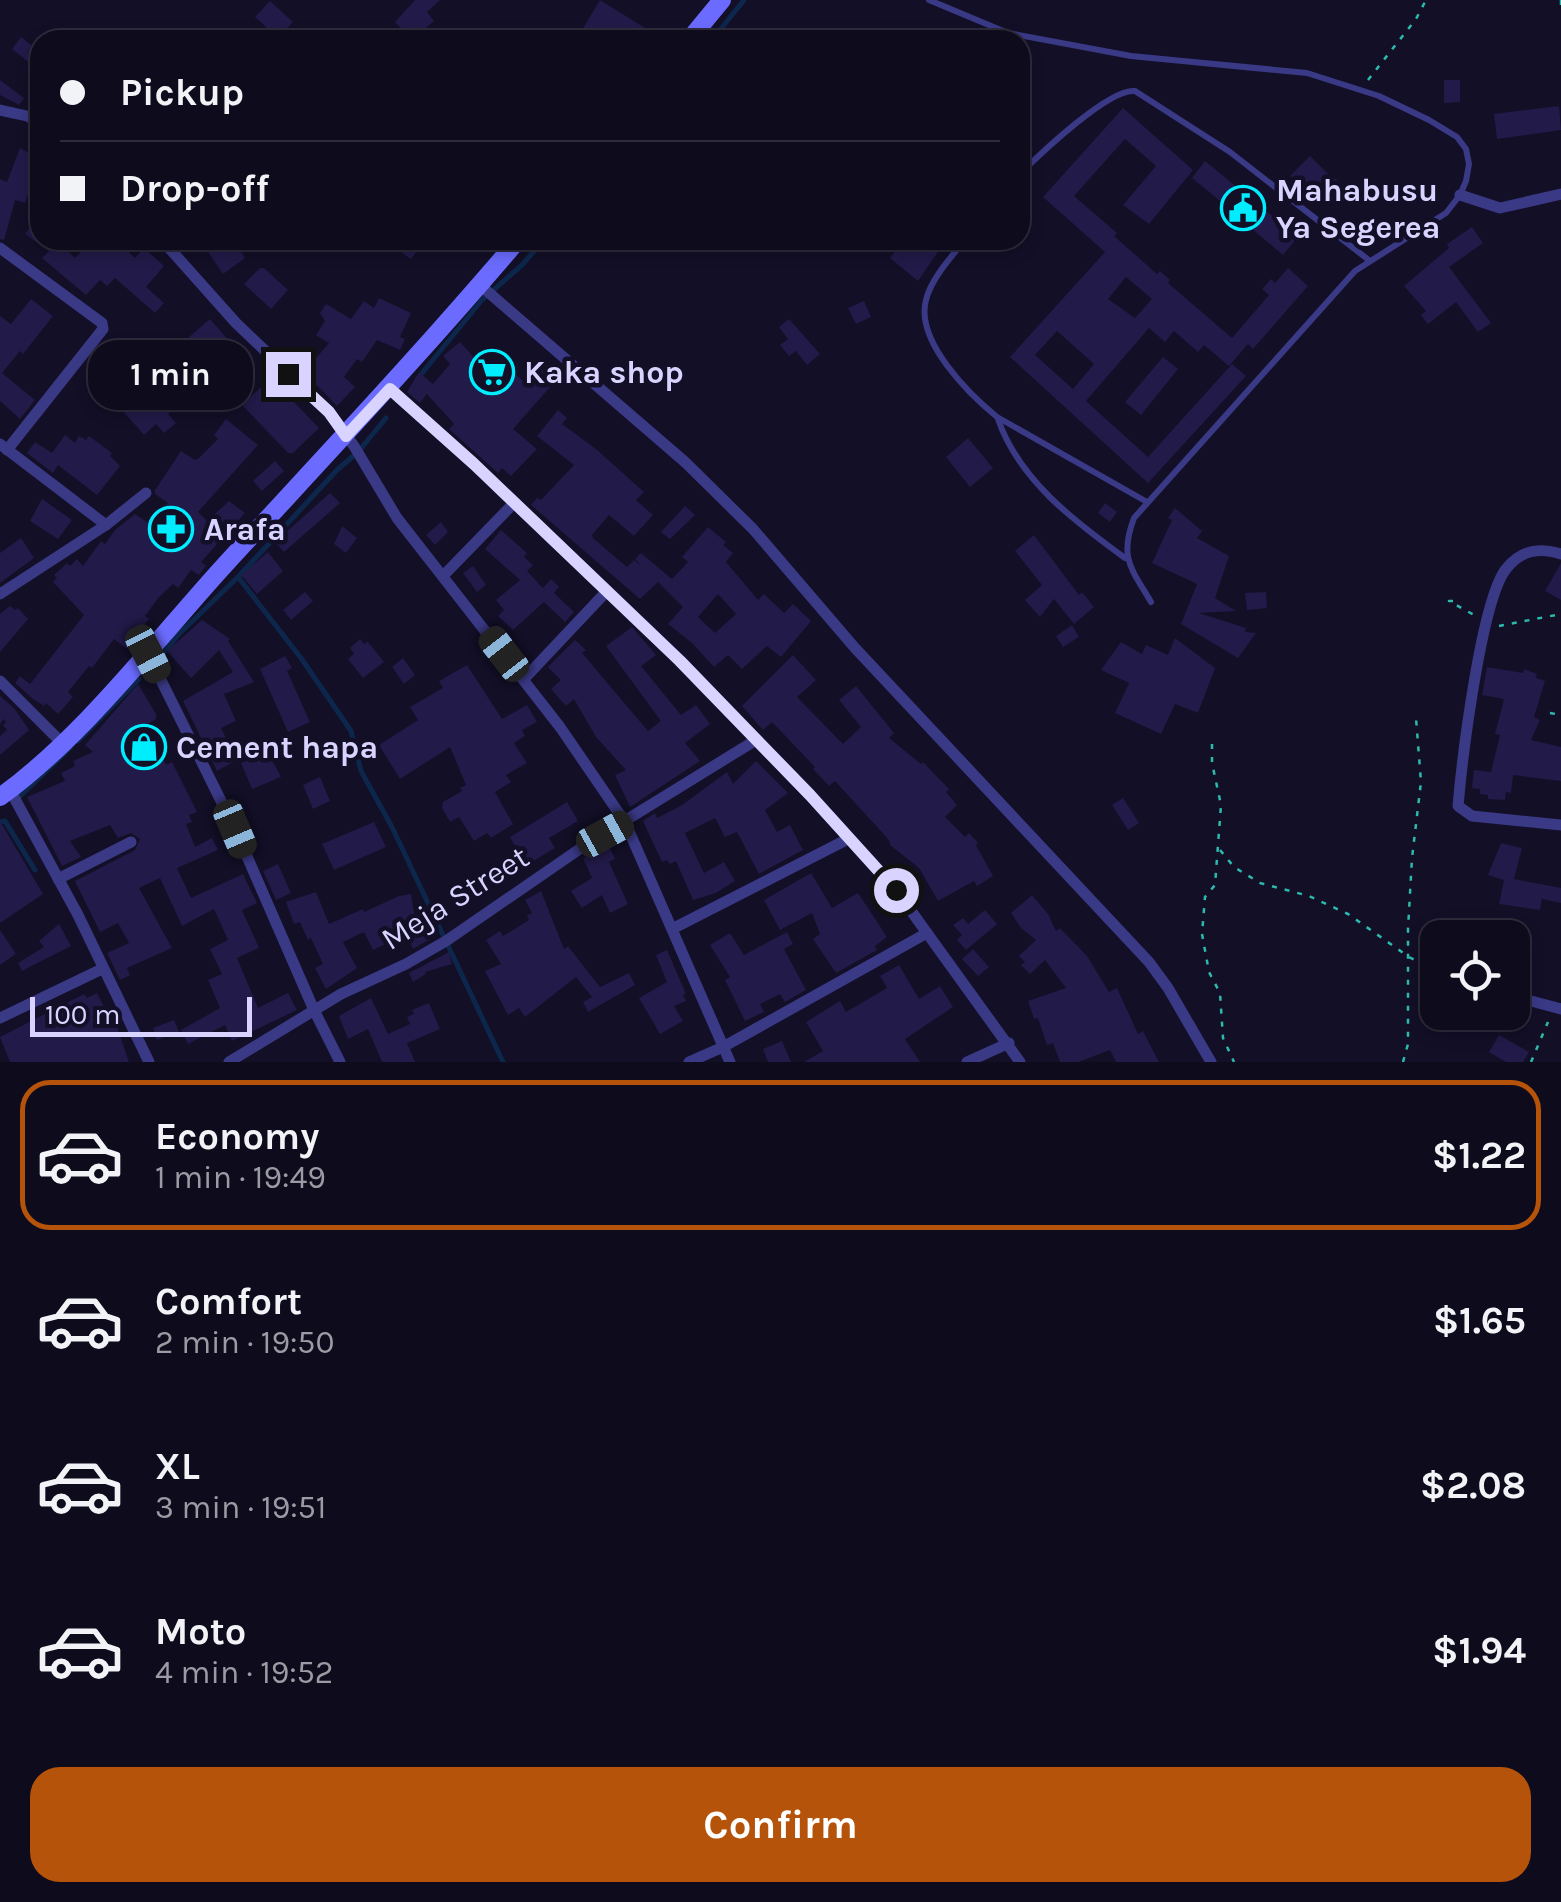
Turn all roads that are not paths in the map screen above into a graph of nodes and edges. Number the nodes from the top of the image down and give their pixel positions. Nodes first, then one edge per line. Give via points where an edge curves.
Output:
1 (722, 0) edge
2 (929, 0) edge
3 (697, 30) edge
4 (1003, 30) edge
5 (1030, 36) edge
6 (0, 110) edge
7 (30, 118) edge
8 (1030, 166) edge
9 (1561, 194) edge
10 (1460, 195) junction
11 (0, 248) edge
12 (171, 250) edge
13 (175, 250) edge
14 (510, 250) edge
15 (957, 250) edge
16 (174, 253) junction
17 (1370, 261) junction
18 (480, 285) junction
19 (390, 389) junction
20 (998, 418) junction
21 (346, 436) junction
22 (4, 447) edge
23 (146, 493) dead end
24 (1147, 502) junction
25 (514, 503) junction
26 (106, 525) junction
27 (1561, 554) edge
28 (1126, 559) junction
29 (443, 576) junction
30 (606, 592) junction
31 (0, 594) edge
32 (1152, 602) dead end
33 (148, 654) junction
34 (524, 679) junction
35 (0, 681) edge
36 (756, 740) junction
37 (62, 743) junction
38 (5, 794) edge
39 (625, 822) junction
40 (1561, 826) edge
41 (848, 839) junction
42 (131, 842) dead end
43 (58, 879) junction
44 (672, 929) junction
45 (927, 933) junction
46 (102, 970) junction
47 (1530, 1001) edge
48 (1558, 1008) edge
49 (314, 1010) junction
50 (0, 1018) edge
51 (1009, 1043) junction
52 (723, 1047) junction
53 (148, 1062) edge
54 (228, 1062) edge
55 (340, 1062) edge
56 (689, 1062) edge
57 (730, 1062) edge
58 (968, 1062) edge
59 (1020, 1062) edge
60 (1211, 1062) edge

1 - 3 main road
2 - 4 lane
5 - 10 lane via 1132,56 1307,72 1360,90 1457,138 1469,164
6 - 7 street
8 - 17 lane via 1106,102 1134,91 1230,152
9 - 10 street via 1500,208
10 - 17 lane via 1432,224
11 - 22 street via 103,329
12 - 16 street
13 - 16 street
14 - 18 main road
15 - 20 lane via 926,297 925,320 950,368
16 - 21 street
17 - 24 lane via 1333,293
18 - 19 main road
18 - 60 street via 684,462 768,545 855,648 1149,962
19 - 21 main road
19 - 25 street
20 - 24 lane
20 - 28 lane via 1006,444 1032,479
21 - 29 street
21 - 33 main road
22 - 26 street
23 - 26 street
24 - 28 lane via 1128,534
25 - 29 street
25 - 30 street
26 - 31 street
27 - 40 street via 1535,550 1514,559 1499,579 1470,710 1458,806 1472,816
28 - 32 lane
29 - 34 street
30 - 34 street
30 - 36 street
33 - 37 main road
33 - 49 street
34 - 39 street
35 - 37 street
36 - 39 street, Meja Street
36 - 41 street
37 - 38 main road
38 - 43 street
39 - 44 street
39 - 49 street, Meja Street via 446,941
41 - 44 street
41 - 45 street
42 - 43 street
43 - 46 street
44 - 52 street
45 - 51 street
45 - 52 street
46 - 50 street
46 - 53 street
47 - 48 street
49 - 54 street, Meja Street
49 - 55 street
51 - 58 street
51 - 59 street
52 - 56 street
52 - 57 street

